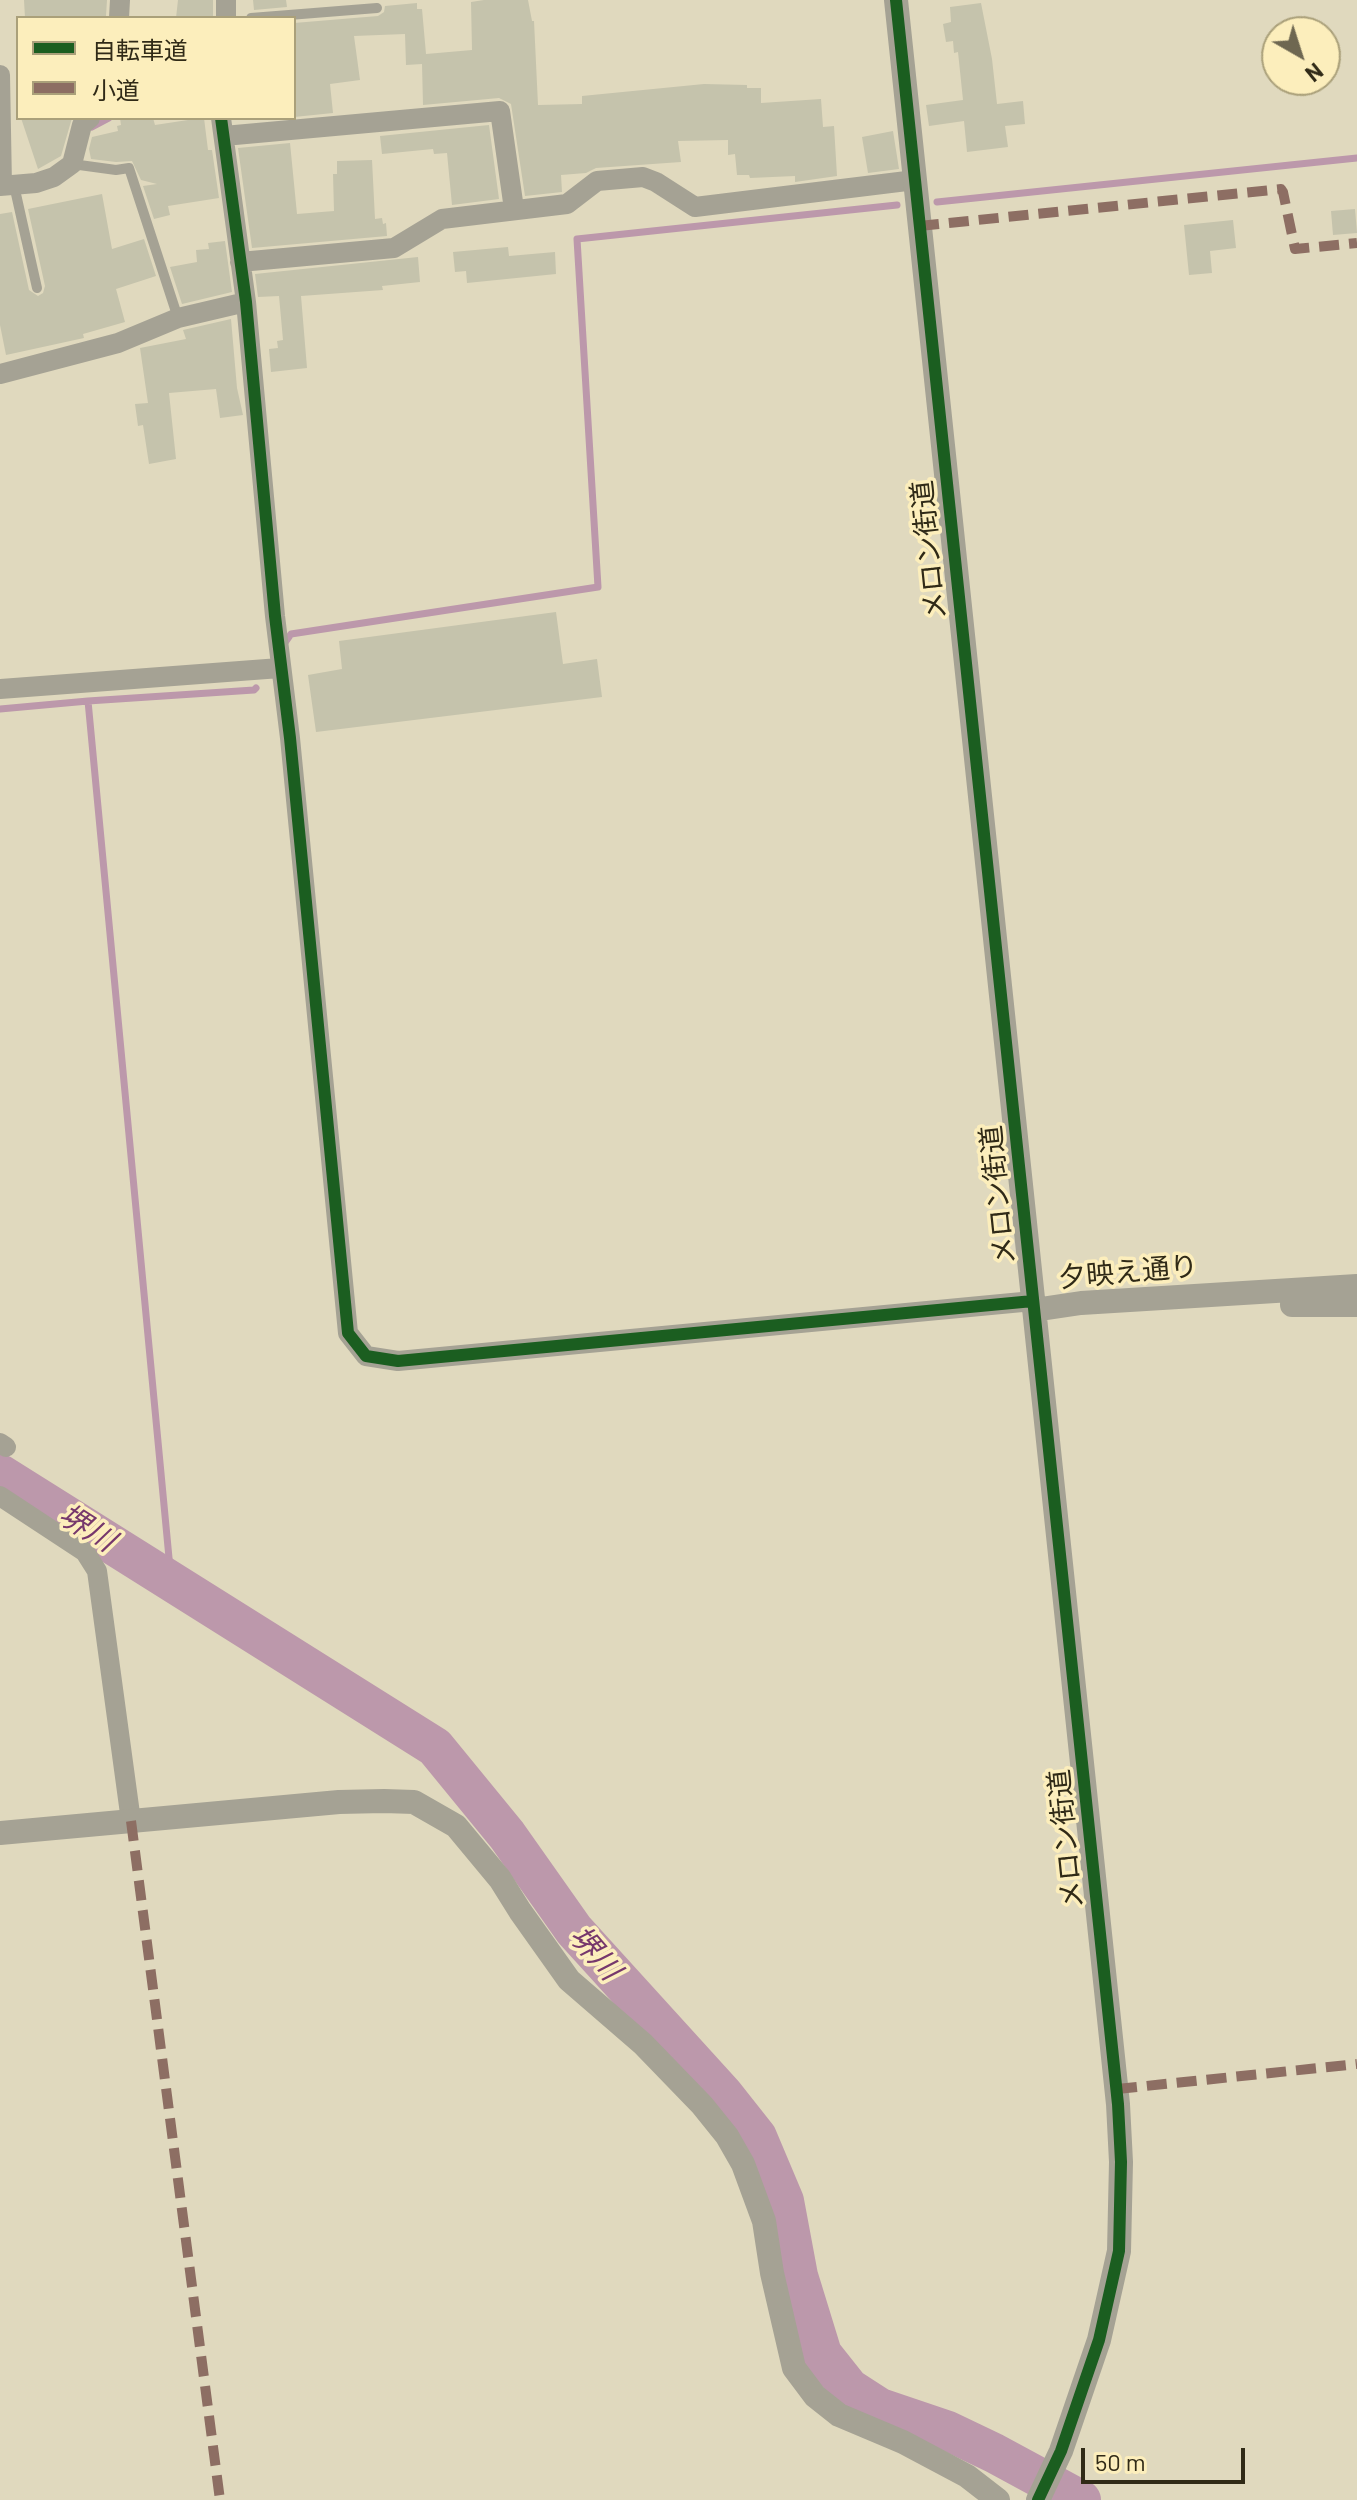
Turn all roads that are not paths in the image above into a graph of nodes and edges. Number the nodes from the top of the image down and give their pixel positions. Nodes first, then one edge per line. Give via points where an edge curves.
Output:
1 (896, 0) edge
2 (377, 8) dead end
3 (276, 16) edge
4 (0, 75) edge
5 (88, 120) edge
6 (223, 127) edge
7 (72, 164) junction
8 (915, 180) junction
9 (5, 185) edge
10 (514, 209) junction
11 (240, 262) junction
12 (37, 288) dead end
13 (246, 302) junction
14 (178, 318) junction
15 (0, 374) edge
16 (280, 668) junction
17 (0, 689) edge
18 (1357, 1286) edge
19 (1357, 1305) edge
20 (1034, 1306) junction
21 (0, 1496) edge
22 (131, 1821) junction
23 (0, 1833) edge
24 (1040, 2495) edge
25 (998, 2500) edge

1 - 8 street, メロン街道
2 - 3 lane
4 - 9 street
5 - 7 street
6 - 10 street via 500,111
6 - 11 street
7 - 9 street via 36,183
7 - 14 lane via 129,168
8 - 10 street via 695,207 643,177 597,181 567,204
8 - 20 street, メロン街道
9 - 12 lane
10 - 11 street via 442,219 394,248
11 - 13 street
13 - 14 street
13 - 16 street
14 - 15 street via 118,343
16 - 17 street
16 - 20 street via 348,1333 366,1356 398,1361
18 - 20 street, 夕映え通り
19 - 20 street, 夕映え通り via 1077,1312
20 - 24 street, メロン街道 via 1121,2162 1119,2251 1099,2340
21 - 22 street via 85,1552 97,1571
22 - 23 street
22 - 25 street via 384,1801 414,1802 456,1826 500,1879 569,1980 643,2044 727,2136 764,2221 794,2368 815,2396 839,2415 967,2476

